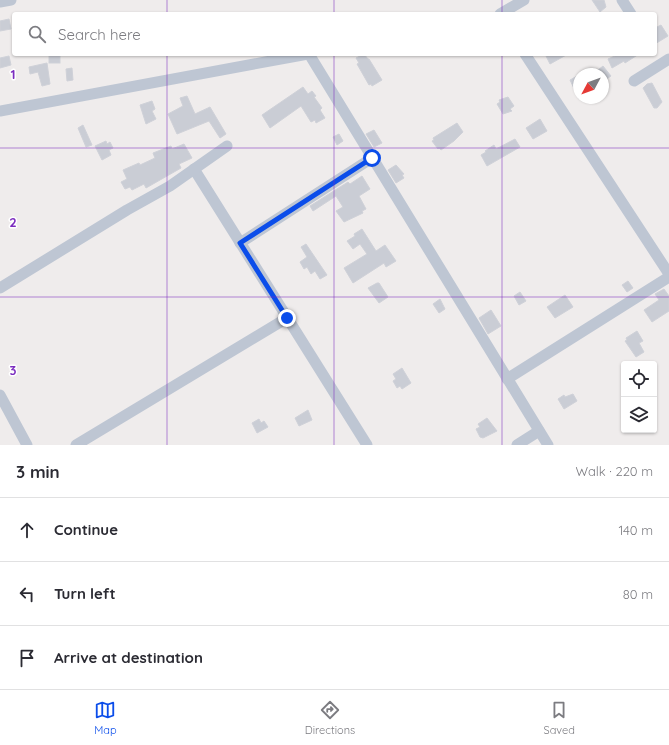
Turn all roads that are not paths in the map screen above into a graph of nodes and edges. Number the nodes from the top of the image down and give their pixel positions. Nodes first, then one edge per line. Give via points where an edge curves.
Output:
1 (11, 0) edge
2 (524, 0) edge
3 (622, 0) edge
4 (0, 2) edge
5 (503, 12) edge
6 (630, 12) edge
7 (297, 56) edge
8 (309, 56) edge
9 (526, 56) edge
10 (669, 59) edge
11 (634, 81) dead end
12 (0, 111) edge
13 (227, 146) dead end
14 (372, 158) junction
15 (194, 170) junction
16 (240, 243) junction
17 (669, 274) edge
18 (669, 277) edge
19 (0, 288) edge
20 (287, 318) junction
21 (507, 379) junction
22 (0, 395) edge
23 (539, 431) junction
24 (27, 445) edge
25 (76, 445) edge
26 (367, 445) edge
27 (517, 445) edge
28 (548, 445) edge

1 - 4 street
2 - 5 street
3 - 6 street
7 - 12 street
8 - 14 street
9 - 17 street
10 - 11 street
13 - 15 street
14 - 16 street
14 - 21 street
15 - 16 street
15 - 19 street
16 - 20 street
18 - 21 street
20 - 25 street
20 - 26 street
21 - 23 street
22 - 24 street
23 - 27 street
23 - 28 street

